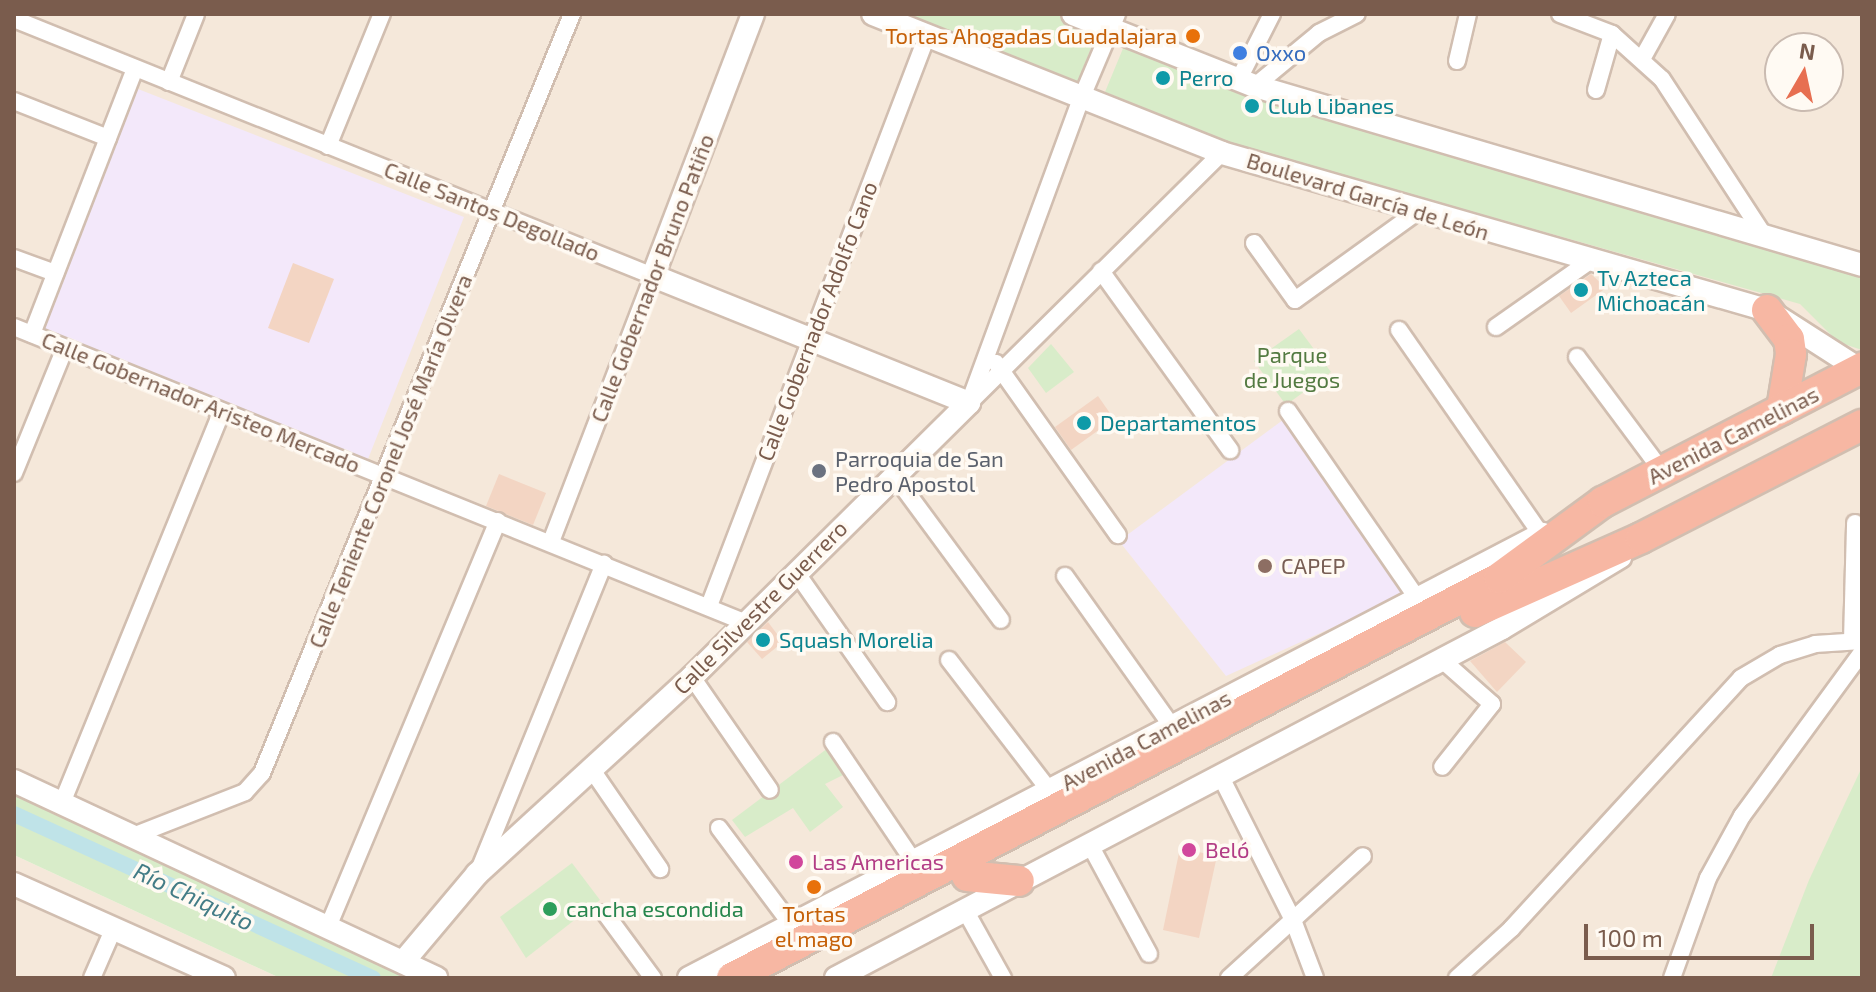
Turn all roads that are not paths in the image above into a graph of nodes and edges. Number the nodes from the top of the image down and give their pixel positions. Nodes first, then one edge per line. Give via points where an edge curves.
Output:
1 (196, 14) edge
2 (382, 14) edge
3 (572, 14) edge
4 (753, 14) edge
5 (873, 14) edge
6 (1073, 14) edge
7 (1272, 14) edge
8 (1357, 14) edge
9 (1468, 14) edge
10 (1560, 14) edge
11 (1667, 14) edge
12 (15, 17) edge
13 (1114, 22) edge
14 (1612, 34) junction
15 (927, 36) junction
16 (1642, 59) junction
17 (1457, 61) dead end
18 (135, 68) junction
19 (169, 82) junction
20 (1247, 83) junction
21 (1596, 90) dead end
22 (1081, 99) junction
23 (14, 101) edge
24 (108, 138) junction
25 (328, 146) junction
26 (1222, 153) junction
27 (491, 211) junction
28 (1417, 212) junction
29 (1765, 237) junction
30 (1254, 243) dead end
31 (14, 258) edge
32 (1590, 261) junction
33 (1862, 265) edge
34 (1101, 271) junction
35 (55, 273) junction
36 (653, 276) junction
37 (1767, 310) junction
38 (14, 327) edge
39 (1496, 327) dead end
40 (1399, 330) dead end
41 (32, 334) junction
42 (810, 339) junction
43 (65, 348) junction
44 (988, 352) junction
45 (1577, 357) dead end
46 (1861, 369) edge
47 (1003, 372) junction
48 (969, 403) junction
49 (1862, 403) edge
50 (1782, 409) junction
51 (222, 411) junction
52 (1288, 411) dead end
53 (1862, 425) edge
54 (1834, 438) junction
55 (1715, 444) junction
56 (1230, 450) dead end
57 (1670, 467) junction
58 (14, 473) edge
59 (894, 475) junction
60 (387, 477) junction
61 (1733, 491) junction
62 (1603, 502) junction
63 (1691, 512) junction
64 (498, 521) junction
65 (1855, 523) dead end
66 (1541, 534) junction
67 (1118, 535) dead end
68 (1641, 538) junction
69 (551, 542) junction
70 (604, 564) junction
71 (796, 572) junction
72 (1065, 576) dead end
73 (1417, 598) junction
74 (709, 606) junction
75 (1001, 620) dead end
76 (744, 622) junction
77 (1859, 645) edge
78 (1441, 659) junction
79 (949, 660) dead end
80 (692, 677) junction
81 (887, 702) dead end
82 (1171, 725) junction
83 (833, 742) dead end
84 (590, 767) junction
85 (1442, 767) dead end
86 (1220, 775) junction
87 (14, 781) edge
88 (770, 790) dead end
89 (1050, 791) junction
90 (62, 803) junction
91 (719, 828) dead end
92 (133, 836) junction
93 (1089, 843) junction
94 (926, 855) junction
95 (1363, 856) dead end
96 (969, 864) junction
97 (660, 869) dead end
98 (477, 874) junction
99 (1019, 881) junction
100 (14, 884) edge
101 (965, 910) junction
102 (605, 913) dead end
103 (1293, 920) junction
104 (790, 923) junction
105 (328, 927) junction
106 (113, 930) junction
107 (1149, 954) dead end
108 (403, 962) junction
109 (221, 977) edge
110 (838, 977) edge
111 (92, 978) edge
112 (436, 978) edge
113 (653, 978) edge
114 (689, 978) edge
115 (732, 978) edge
116 (776, 978) edge
117 (1003, 978) edge
118 (1229, 978) edge
119 (1315, 978) edge
120 (1457, 978) edge
121 (1672, 978) edge

1 - 19 street
2 - 25 street
3 - 27 street, Calle Teniente Coronel José María Olvera
4 - 36 street, Calle Gobernador Bruno Patiño
5 - 15 street, Boulevard García de León
6 - 13 street
7 - 20 street
8 - 20 street via 1319,33
9 - 17 street
10 - 14 street
11 - 16 street
12 - 18 street, Calle Santos Degollado
13 - 20 street
13 - 22 street
14 - 16 street
14 - 21 street
15 - 22 street, Boulevard García de León
15 - 42 street, Calle Gobernador Adolfo Cano
16 - 29 street via 1662,79
18 - 19 street, Calle Santos Degollado
18 - 24 street
19 - 25 street, Calle Santos Degollado
20 - 29 street
22 - 26 street, Boulevard García de León
22 - 44 street
23 - 24 street
24 - 35 street
25 - 27 street, Calle Santos Degollado
26 - 28 street, Boulevard García de León
26 - 34 street, Calle Silvestre Guerrero
27 - 36 street, Calle Santos Degollado
27 - 60 street, Calle Teniente Coronel José María Olvera
28 - 30 street via 1295,300
28 - 32 street, Boulevard García de León
29 - 33 street
31 - 35 street
32 - 37 street, Boulevard García de León
32 - 39 street
34 - 47 street, Calle Silvestre Guerrero
34 - 56 street
35 - 41 street
36 - 42 street, Calle Santos Degollado
36 - 69 street, Calle Gobernador Bruno Patiño
37 - 46 street, Boulevard García de León
37 - 50 highway via 1789,339
38 - 41 street, Calle Gobernador Aristeo Mercado
40 - 66 street
41 - 43 street, Calle Gobernador Aristeo Mercado
42 - 48 street, Calle Santos Degollado
42 - 74 street, Calle Gobernador Adolfo Cano
43 - 51 street, Calle Gobernador Aristeo Mercado
43 - 58 street
44 - 47 street
44 - 48 street
45 - 57 street
46 - 50 highway, Avenida Camelinas
47 - 48 street, Calle Silvestre Guerrero
47 - 67 street
48 - 59 street, Calle Silvestre Guerrero
49 - 54 highway
50 - 55 highway, Avenida Camelinas
51 - 60 street, Calle Gobernador Aristeo Mercado
51 - 90 street
52 - 73 street
53 - 54 highway, Avenida Camelinas
54 - 61 highway, Avenida Camelinas
55 - 57 highway, Avenida Camelinas
55 - 61 highway via 1719,477
57 - 62 highway, Avenida Camelinas
57 - 63 highway via 1695,495
59 - 71 street, Calle Silvestre Guerrero
59 - 75 street
60 - 64 street, Calle Gobernador Aristeo Mercado
60 - 92 street, Calle Teniente Coronel José María Olvera via 262,773 245,792
61 - 63 highway, Avenida Camelinas
62 - 66 street, Avenida Camelinas
62 - 96 highway, Avenida Camelinas via 1499,578
63 - 68 highway, Avenida Camelinas
64 - 69 street, Calle Gobernador Aristeo Mercado
64 - 105 street
65 - 77 street
66 - 73 street, Avenida Camelinas
68 - 78 street, Avenida Camelinas via 1598,574
68 - 96 highway, Avenida Camelinas via 1422,636
69 - 70 street, Calle Gobernador Aristeo Mercado
70 - 74 street, Calle Gobernador Aristeo Mercado
70 - 98 street
71 - 76 street, Calle Silvestre Guerrero
71 - 81 street
72 - 82 street
73 - 82 street, Avenida Camelinas
74 - 76 street, Calle Gobernador Aristeo Mercado
76 - 80 street, Calle Silvestre Guerrero
77 - 120 street via 1815,644 1780,655 1741,678 1511,929
77 - 121 street via 1742,816 1708,878
78 - 85 street via 1492,704
78 - 86 street, Avenida Camelinas
79 - 89 street
80 - 84 street, Calle Silvestre Guerrero
80 - 88 street
82 - 89 street, Avenida Camelinas
83 - 94 street
84 - 97 street
84 - 98 street, Calle Silvestre Guerrero
86 - 93 street, Avenida Camelinas
86 - 103 street
87 - 90 street
89 - 94 street, Avenida Camelinas
90 - 92 street
91 - 104 street
92 - 105 street
93 - 99 street, Avenida Camelinas
93 - 107 street
94 - 96 highway
94 - 104 street, Avenida Camelinas
95 - 103 street
96 - 99 highway
96 - 115 highway, Avenida Camelinas
96 - 116 highway, Avenida Camelinas
98 - 108 street, Calle Silvestre Guerrero
99 - 101 street, Avenida Camelinas
100 - 106 street
101 - 110 street, Avenida Camelinas
101 - 117 street
102 - 113 street
103 - 118 street
103 - 119 street
104 - 114 street, Avenida Camelinas
105 - 108 street
106 - 109 street
106 - 111 street
108 - 112 street

